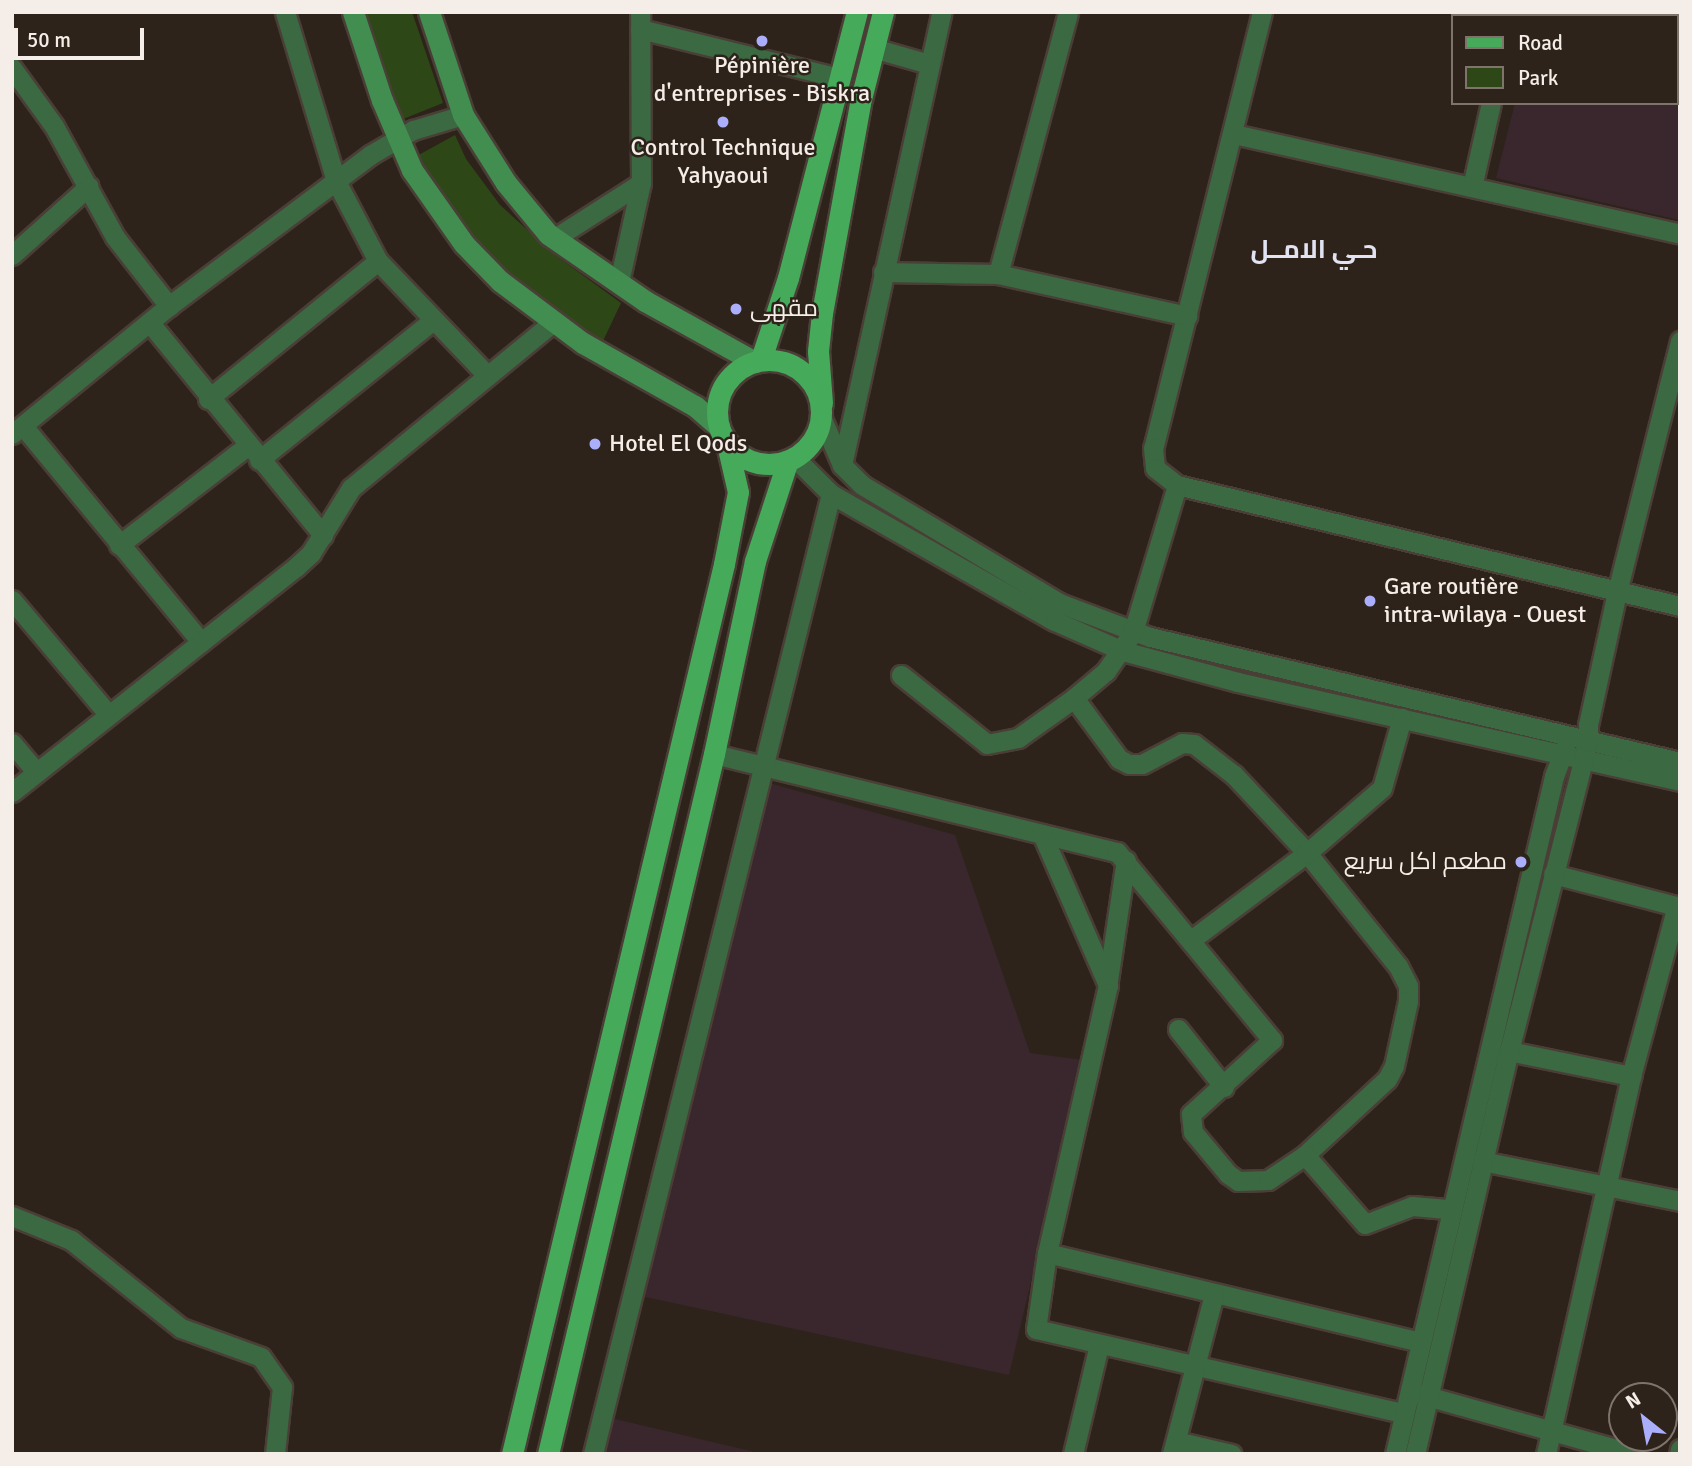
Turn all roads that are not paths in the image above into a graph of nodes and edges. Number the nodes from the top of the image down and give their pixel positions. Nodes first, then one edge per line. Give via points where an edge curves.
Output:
1 (285, 12) edge
2 (353, 12) edge
3 (429, 12) edge
4 (857, 12) edge
5 (883, 12) edge
6 (942, 12) edge
7 (1068, 12) edge
8 (1262, 12) edge
9 (640, 21) edge
10 (873, 48) junction
11 (929, 64) junction
12 (12, 68) edge
13 (841, 78) junction
14 (1491, 105) edge
15 (463, 114) junction
16 (1234, 134) junction
17 (398, 137) junction
18 (336, 181) junction
19 (641, 183) junction
20 (89, 186) junction
21 (1472, 187) junction
22 (1680, 234) edge
23 (555, 239) junction
24 (15, 248) edge
25 (379, 261) junction
26 (883, 272) junction
27 (998, 274) junction
28 (619, 282) junction
29 (169, 306) junction
30 (1187, 316) junction
31 (433, 320) junction
32 (554, 321) junction
33 (150, 323) junction
34 (1680, 341) edge
35 (758, 360) junction
36 (486, 374) junction
37 (208, 399) junction
38 (822, 411) junction
39 (18, 430) edge
40 (723, 435) junction
41 (253, 453) junction
42 (791, 459) junction
43 (842, 465) junction
44 (1177, 485) junction
45 (831, 494) junction
46 (323, 535) junction
47 (119, 545) junction
48 (1617, 592) junction
49 (1680, 607) edge
50 (16, 612) edge
51 (1133, 632) junction
52 (201, 642) junction
53 (1123, 651) junction
54 (901, 675) dead end
55 (1074, 698) junction
56 (107, 713) junction
57 (1402, 718) junction
58 (1582, 734) junction
59 (12, 743) edge
60 (714, 754) junction
61 (1560, 757) junction
62 (1582, 761) junction
63 (1680, 762) edge
64 (762, 768) junction
65 (36, 772) junction
66 (1680, 781) edge
67 (12, 792) edge
68 (1042, 834) junction
69 (1307, 853) junction
70 (1126, 860) junction
71 (1553, 874) junction
72 (1679, 907) edge
73 (1191, 940) junction
74 (1108, 985) junction
75 (1178, 1029) dead end
76 (1509, 1051) junction
77 (1631, 1076) junction
78 (1224, 1087) junction
79 (1305, 1155) junction
80 (1482, 1161) junction
81 (1605, 1188) junction
82 (1680, 1201) edge
83 (1450, 1209) junction
84 (12, 1216) edge
85 (1047, 1253) junction
86 (1214, 1293) junction
87 (1420, 1342) junction
88 (1099, 1345) junction
89 (1192, 1365) junction
90 (1419, 1393) junction
91 (1404, 1413) junction
92 (1550, 1433) junction
93 (1174, 1447) edge
94 (275, 1454) edge
95 (512, 1454) edge
96 (548, 1454) edge
97 (593, 1454) edge
98 (1073, 1454) edge
99 (1231, 1454) edge
100 (1395, 1454) edge
101 (1415, 1454) edge
102 (1546, 1454) edge
103 (1634, 1454) edge

1 - 18 street
2 - 17 street
3 - 15 street
4 - 13 main road
5 - 10 main road
6 - 11 street
7 - 27 street
8 - 16 street
9 - 13 street
9 - 19 street
10 - 11 street
10 - 38 main road via 822,313 818,351
11 - 26 street
12 - 20 street
13 - 35 main road via 788,278
14 - 21 street
15 - 17 street
15 - 23 street via 506,183
16 - 21 street
16 - 30 street
17 - 18 street
17 - 32 street via 412,170 464,244 500,281
18 - 25 street
18 - 29 street
19 - 23 street
19 - 28 street
20 - 24 street
20 - 29 street via 115,237
21 - 22 street
23 - 28 street
25 - 31 street
25 - 37 street
26 - 27 street
26 - 43 street
27 - 30 street
28 - 35 street
29 - 33 street
30 - 44 street via 1153,448 1155,468
31 - 36 street
31 - 41 street
32 - 36 street
32 - 40 street via 583,343 695,406
33 - 37 street
33 - 39 street
34 - 48 street
35 - 38 main road via 785,362 807,374
35 - 40 main road via 731,376 721,391
36 - 46 street via 351,488 335,507
37 - 41 street
38 - 42 main road via 807,448
38 - 43 street
39 - 47 street
40 - 42 main road via 757,463
40 - 95 main road via 738,492 724,564
41 - 46 street
41 - 47 street
42 - 45 street
42 - 60 main road via 755,561
43 - 51 street via 862,485 1059,603
44 - 48 street
44 - 51 street
45 - 53 street via 1055,621
45 - 64 street
46 - 52 street via 296,567
47 - 52 street
48 - 49 street
48 - 58 street
50 - 56 street
51 - 53 street
51 - 58 street
52 - 56 street
53 - 55 street
53 - 57 street
54 - 55 street via 949,709 981,740 996,746 1018,738
55 - 69 street via 1119,759 1129,764 1142,764 1182,743 1194,744 1219,761
56 - 65 street
57 - 61 street
57 - 69 street via 1382,788
58 - 61 street
58 - 62 street
58 - 63 street
59 - 65 street
60 - 64 street
60 - 96 main road
61 - 62 street
61 - 83 street
62 - 66 street
62 - 71 street
64 - 68 street
64 - 97 street
65 - 67 street
68 - 70 street via 1095,845
68 - 74 street
69 - 73 street
69 - 79 street via 1398,965 1408,986 1408,1001 1387,1079
70 - 73 street
70 - 74 street
71 - 72 street
71 - 76 street
72 - 77 street
73 - 78 street via 1272,1040
74 - 85 street
75 - 78 street
76 - 77 street
76 - 80 street
77 - 81 street
78 - 79 street via 1191,1114 1190,1122 1228,1174 1238,1181 1268,1180
79 - 83 street via 1365,1224 1412,1206
80 - 81 street
80 - 90 street
81 - 82 street
81 - 92 street
83 - 87 street
84 - 94 street via 71,1240 181,1328 261,1357 282,1387
85 - 86 street
85 - 88 street via 1036,1329
86 - 87 street
86 - 89 street
87 - 90 street
88 - 89 street
88 - 98 street
89 - 91 street
89 - 93 street
90 - 91 street
90 - 92 street
90 - 101 street
91 - 100 street
92 - 102 street
92 - 103 street
93 - 99 street

